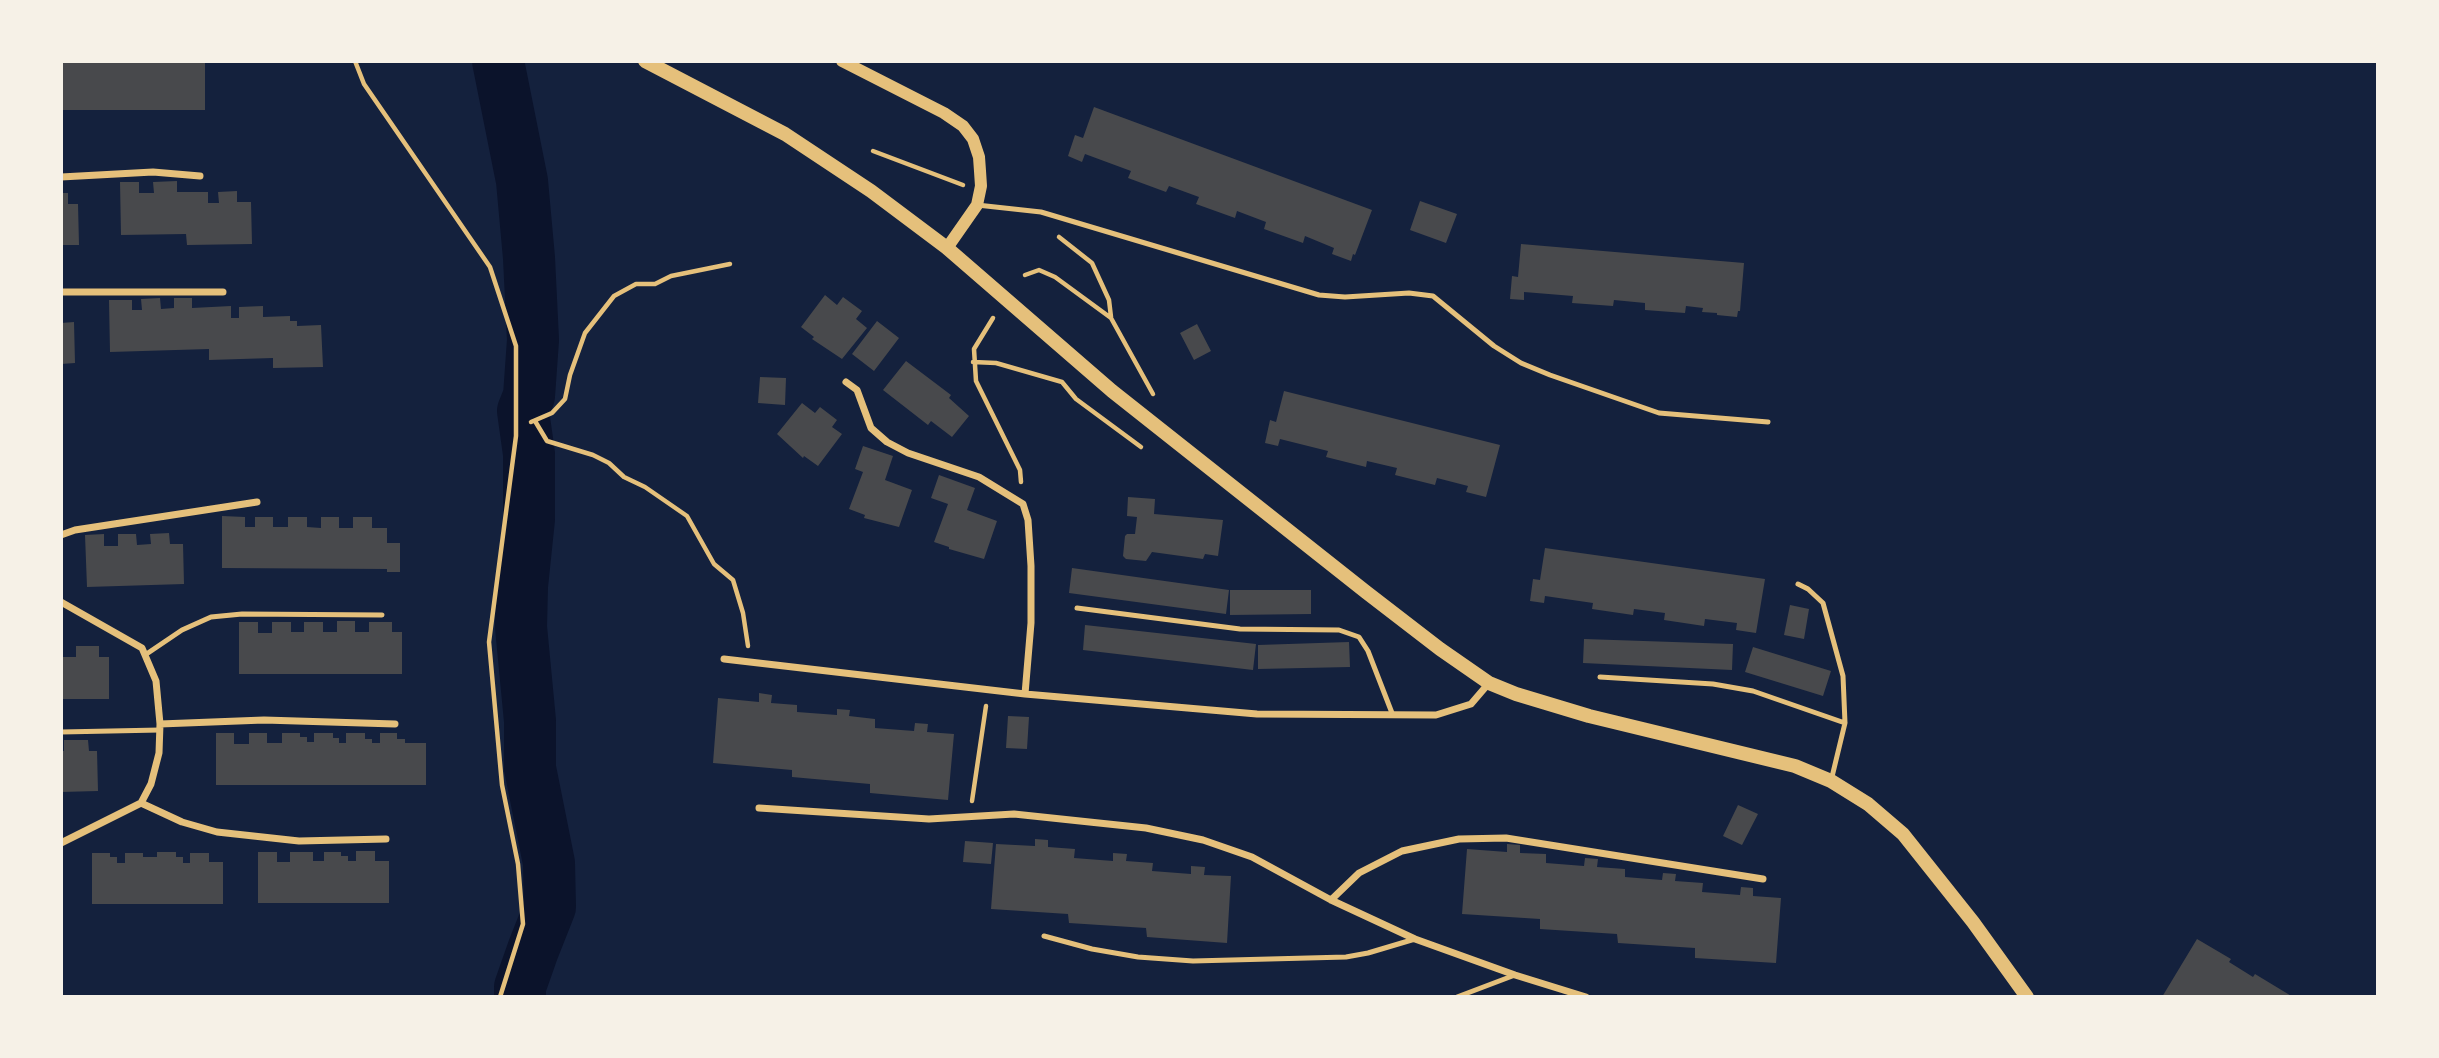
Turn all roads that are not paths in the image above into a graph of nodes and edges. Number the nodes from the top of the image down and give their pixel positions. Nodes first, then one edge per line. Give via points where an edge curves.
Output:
1 (645, 61) edge
2 (842, 61) edge
3 (200, 176) dead end
4 (61, 177) edge
5 (977, 205) junction
6 (947, 248) junction
7 (61, 292) edge
8 (223, 292) dead end
9 (846, 382) dead end
10 (1768, 422) dead end
11 (257, 502) dead end
12 (61, 535) edge
13 (1798, 584) dead end
14 (61, 601) edge
15 (1077, 608) dead end
16 (382, 615) dead end
17 (145, 655) junction
18 (724, 659) dead end
19 (1600, 677) dead end
20 (1489, 683) junction
21 (1024, 694) junction
22 (1392, 713) junction
23 (1845, 723) junction
24 (395, 724) dead end
25 (160, 727) junction
26 (61, 732) edge
27 (1831, 781) junction
28 (141, 803) junction
29 (759, 808) dead end
30 (386, 839) dead end
31 (61, 843) edge
32 (1763, 879) dead end
33 (1331, 900) junction
34 (1044, 936) dead end
35 (1415, 939) junction
36 (1515, 975) junction
37 (1457, 997) edge
38 (1586, 997) edge
39 (2027, 997) edge

1 - 6 main road via 785,134
2 - 5 street via 963,126 979,157
3 - 4 street via 153,172
5 - 6 street
5 - 10 lane via 1041,212 1319,295 1433,296 1494,346 1550,375 1659,413
6 - 20 main road via 1112,391
7 - 8 street
9 - 21 street via 857,390 872,428 887,442 979,477 1023,504 1031,566
11 - 12 street
13 - 23 lane via 1823,603 1843,677
14 - 17 street via 142,648
15 - 22 lane via 1240,629 1339,630 1359,637 1368,651
16 - 17 lane via 211,617
17 - 25 street via 156,681
18 - 21 street
19 - 23 lane via 1753,691
20 - 22 street via 1471,704 1436,715
20 - 27 main road via 1589,716 1795,766
21 - 22 street via 1257,714
23 - 27 lane
24 - 25 street via 264,720
25 - 26 lane
25 - 28 street via 159,753
27 - 39 main road via 1903,834
28 - 30 street via 217,832 299,841
28 - 31 street
29 - 33 street via 904,818 1014,814 1146,828 1252,857
32 - 33 street via 1506,838 1460,839 1402,851 1359,873
33 - 35 street
34 - 35 lane via 1138,957 1193,961 1346,957
35 - 36 street
36 - 37 lane
36 - 38 street

